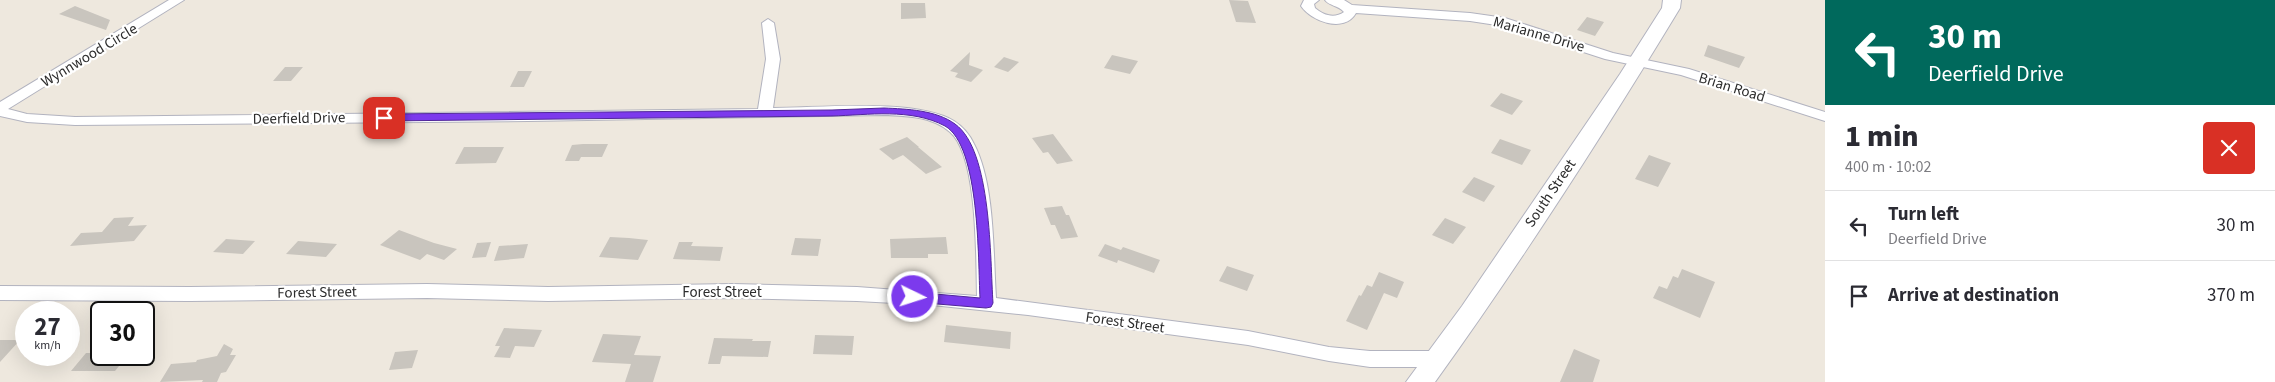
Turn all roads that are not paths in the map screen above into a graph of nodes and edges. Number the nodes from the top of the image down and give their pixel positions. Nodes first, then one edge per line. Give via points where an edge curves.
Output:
1 (152, 0) edge
2 (1313, 0) edge
3 (1331, 0) edge
4 (1672, 0) edge
5 (176, 1) edge
6 (1349, 9) junction
7 (768, 23) dead end
8 (1638, 62) junction
9 (0, 110) edge
10 (765, 113) junction
11 (1825, 117) edge
12 (0, 293) edge
13 (986, 303) junction
14 (1439, 359) junction
15 (1420, 382) edge

1 - 5 street
2 - 6 street via 1307,4 1308,9 1322,18 1342,19 1350,14
3 - 6 street, Marianne Drive
4 - 8 street, South Street via 1671,8
5 - 9 street, Wynnwood Circle
6 - 8 street, Marianne Drive via 1493,20
7 - 10 street via 773,59
8 - 11 street, Brian Road via 1684,72
8 - 14 street, South Street
9 - 10 street, Deerfield Drive via 27,118 74,121
10 - 13 street, Deerfield Drive via 907,112 935,118 957,130 966,142 980,192
12 - 13 street, Forest Street via 776,292 904,296
13 - 14 street, Forest Street via 1248,338 1362,358
14 - 15 street, South Street

